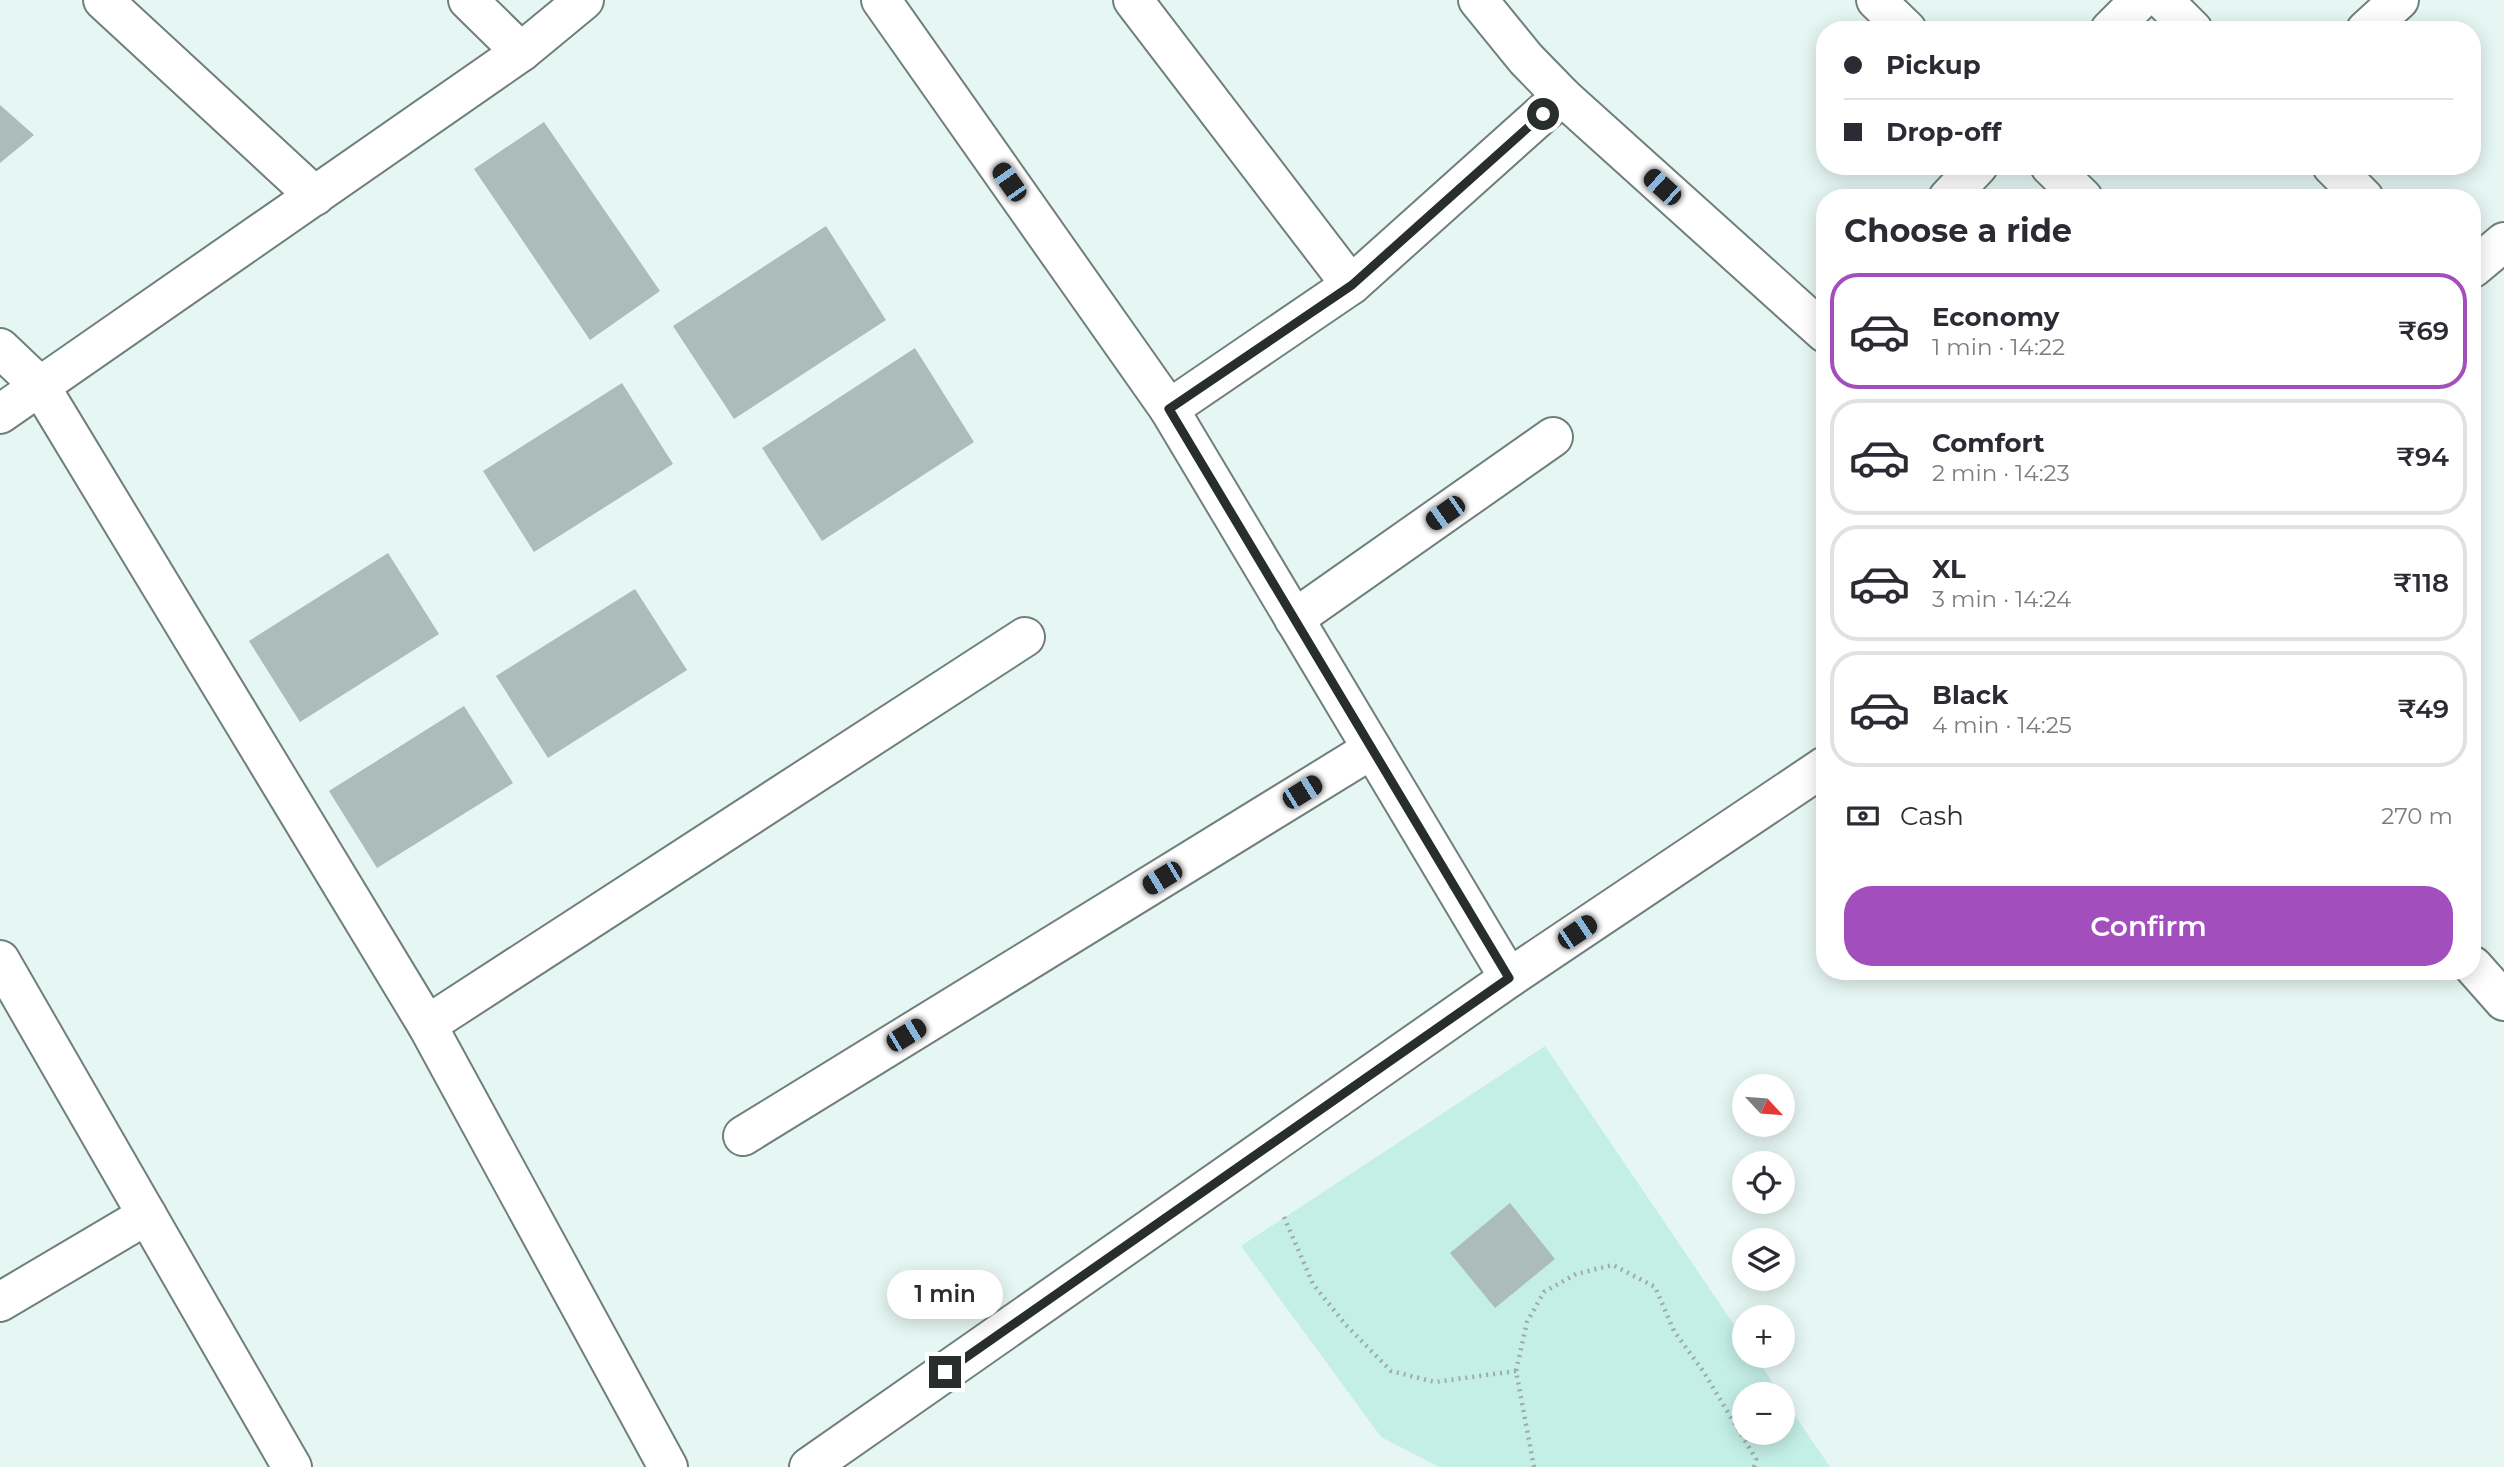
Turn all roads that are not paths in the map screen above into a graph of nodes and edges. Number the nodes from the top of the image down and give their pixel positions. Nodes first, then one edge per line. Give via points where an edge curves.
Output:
1 (103, 0) edge
2 (468, 0) edge
3 (584, 0) edge
4 (881, 0) edge
5 (1133, 0) edge
6 (1478, 0) edge
7 (1876, 0) edge
8 (2140, 0) edge
9 (2163, 0) edge
10 (2399, 0) edge
11 (1898, 21) edge
12 (2119, 21) edge
13 (2184, 21) edge
14 (2376, 21) edge
15 (521, 52) junction
16 (1562, 96) junction
17 (1970, 175) edge
18 (2059, 175) edge
19 (2341, 175) edge
20 (1956, 189) edge
21 (2074, 189) edge
22 (2355, 189) edge
23 (315, 195) junction
24 (2504, 242) edge
25 (2481, 261) edge
26 (1352, 285) junction
27 (1816, 324) edge
28 (0, 348) edge
29 (40, 386) junction
30 (1169, 409) junction
31 (0, 414) edge
32 (1553, 437) dead end
33 (1294, 619) junction
34 (1025, 637) dead end
35 (1372, 748) junction
36 (1816, 772) edge
37 (0, 960) edge
38 (2481, 974) edge
39 (1509, 978) junction
40 (2504, 1001) edge
41 (428, 1025) junction
42 (743, 1136) dead end
43 (147, 1215) junction
44 (0, 1302) edge
45 (292, 1467) edge
46 (667, 1467) edge
47 (809, 1467) edge

1 - 23 street
2 - 15 street
3 - 15 street
4 - 30 street
5 - 26 street
6 - 16 street
7 - 11 street
8 - 12 street
9 - 13 street
10 - 14 street
15 - 23 street
16 - 26 street
16 - 27 street
17 - 20 street
18 - 21 street
19 - 22 street
23 - 29 street
24 - 25 street
26 - 30 street
28 - 29 street
29 - 31 street
29 - 41 street
30 - 33 street
32 - 33 street
33 - 35 street
34 - 41 street
35 - 39 street
35 - 42 street
36 - 39 street
37 - 43 street
38 - 40 street
39 - 47 street
41 - 46 street
43 - 44 street
43 - 45 street

